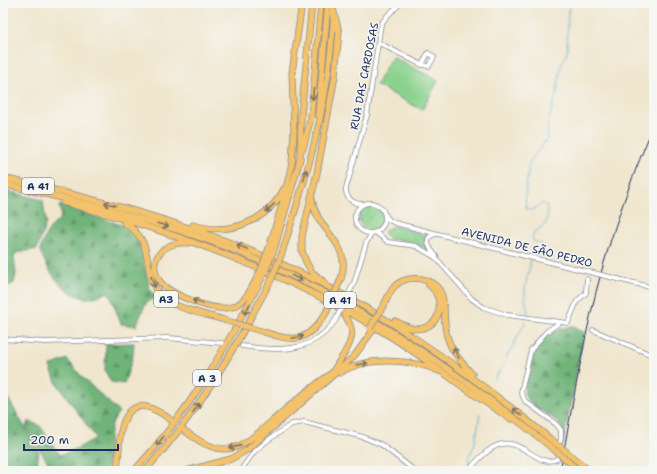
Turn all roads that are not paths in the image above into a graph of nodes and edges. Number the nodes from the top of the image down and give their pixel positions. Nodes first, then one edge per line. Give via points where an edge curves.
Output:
1 (302, 3) edge
2 (312, 3) edge
3 (321, 3) edge
4 (328, 3) edge
5 (333, 3) edge
6 (401, 3) edge
7 (334, 12) junction
8 (379, 43) junction
9 (422, 65) dead end
10 (318, 123) junction
11 (300, 159) junction
12 (290, 175) junction
13 (3, 178) edge
14 (3, 184) edge
15 (42, 193) junction
16 (312, 193) junction
17 (354, 202) junction
18 (363, 204) junction
19 (356, 213) junction
20 (385, 214) junction
21 (111, 216) junction
22 (172, 222) junction
23 (395, 223) junction
24 (383, 227) junction
25 (360, 228) junction
26 (374, 232) junction
27 (437, 234) junction
28 (383, 237) junction
29 (204, 246) junction
30 (365, 247) junction
31 (272, 249) junction
32 (441, 262) junction
33 (262, 273) junction
34 (587, 279) dead end
35 (654, 288) edge
36 (334, 289) junction
37 (325, 299) junction
38 (386, 303) junction
39 (385, 319) junction
40 (559, 323) junction
41 (371, 329) junction
42 (593, 330) dead end
43 (3, 339) edge
44 (222, 342) dead end
45 (242, 346) dead end
46 (654, 356) edge
47 (332, 373) junction
48 (328, 380) junction
49 (455, 380) junction
50 (480, 383) junction
51 (171, 420) dead end
52 (185, 431) dead end
53 (531, 431) junction
54 (579, 470) edge
55 (116, 471) edge
56 (134, 471) edge
57 (145, 471) edge
58 (186, 471) edge
59 (240, 471) edge
60 (415, 471) edge
61 (468, 471) edge
62 (590, 471) edge

1 - 12 highway via 292,73 294,131
2 - 11 highway via 301,116
3 -> 11 highway via 311,117
4 - 10 highway, A 3
5 - 7 highway, A 3
6 - 8 street, RUA DAS CARDOSAS via 381,24
7 - 10 highway, A 3 via 329,66
7 - 16 highway via 339,32 335,76
8 - 9 street
8 - 17 street, RUA DAS CARDOSAS via 367,114 346,188 347,196
57 -> 10 highway, A 3, bridge via 211,386 241,337 272,278 303,184
11 - 31 highway
12 -> 22 highway via 274,205 249,223 214,230 183,222
12 - 31 highway
22 -> 13 highway, A 41 via 109,203
14 - 15 highway, A 41
15 - 21 highway
15 -> 53 highway, A 41 via 185,232 232,249 296,278 419,347
21 -> 16 highway, A3, bridge via 132,228 145,244 150,275 155,289 163,297 174,303 261,331 286,338 301,338 316,328 326,313 341,279 344,265 342,251 316,214
16 - 36 highway via 302,236 302,251 312,272
17 - 18 street
17 - 19 street, RUA DAS CARDOSAS
18 - 19 street
18 - 20 street via 372,202 380,206
19 - 25 street via 355,220
20 - 23 street, AVENIDA DE SÃO PEDRO via 388,220
20 - 24 street
21 - 29 highway
36 -> 22 highway, A 41 via 262,255
23 - 24 street, AVENIDA DE SÃO PEDRO
23 - 27 street, AVENIDA DE SÃO PEDRO
24 - 26 street
24 - 28 street
25 - 26 street via 365,232
25 - 30 street
26 - 28 street
26 - 30 street
27 - 32 street via 430,237 428,245
27 - 35 street, AVENIDA DE SÃO PEDRO, bridge
28 - 32 street via 392,243 416,246
33 -> 29 highway via 244,299 228,308 210,306 180,295 160,282 155,263 164,247 181,242
29 - 37 highway via 256,266
30 - 45 street, bridge via 354,283 335,321 324,334 304,345 269,350
31 - 33 highway, bridge
32 - 40 street via 472,299 483,307 507,316
33 -> 56 highway, A 3 via 229,342 198,391 172,427
34 - 40 street via 586,292 578,301 568,323
36 - 39 highway, A 41
37 - 47 highway via 346,315 352,331 348,350
37 - 49 highway via 401,343
38 - 39 highway via 400,286 414,281 432,287 438,296 440,306 437,317 430,325 422,328 412,328
38 - 41 highway, bridge
50 -> 38 highway via 457,357 447,336 442,296 434,285 423,279 405,280 393,288
39 - 50 highway, A 41
40 - 61 street via 546,332 531,350 521,392 525,401 556,424 560,430 562,438 556,459 551,462 542,460 522,447 507,443 488,450
41 - 47 highway via 353,353
41 - 48 highway via 355,355
42 - 46 street
43 - 44 street via 44,342 169,338
47 -> 52 highway via 246,444 235,448 210,447
48 -> 49 highway via 356,365 399,362 425,365
48 - 58 highway via 247,450 231,459
49 - 53 highway
62 -> 50 highway, A 41, bridge
51 - 55 highway via 155,408 136,407 130,412 121,432
53 - 54 highway, A 41, bridge
59 - 60 street via 254,452 268,440 292,424 304,422 362,437 382,445

